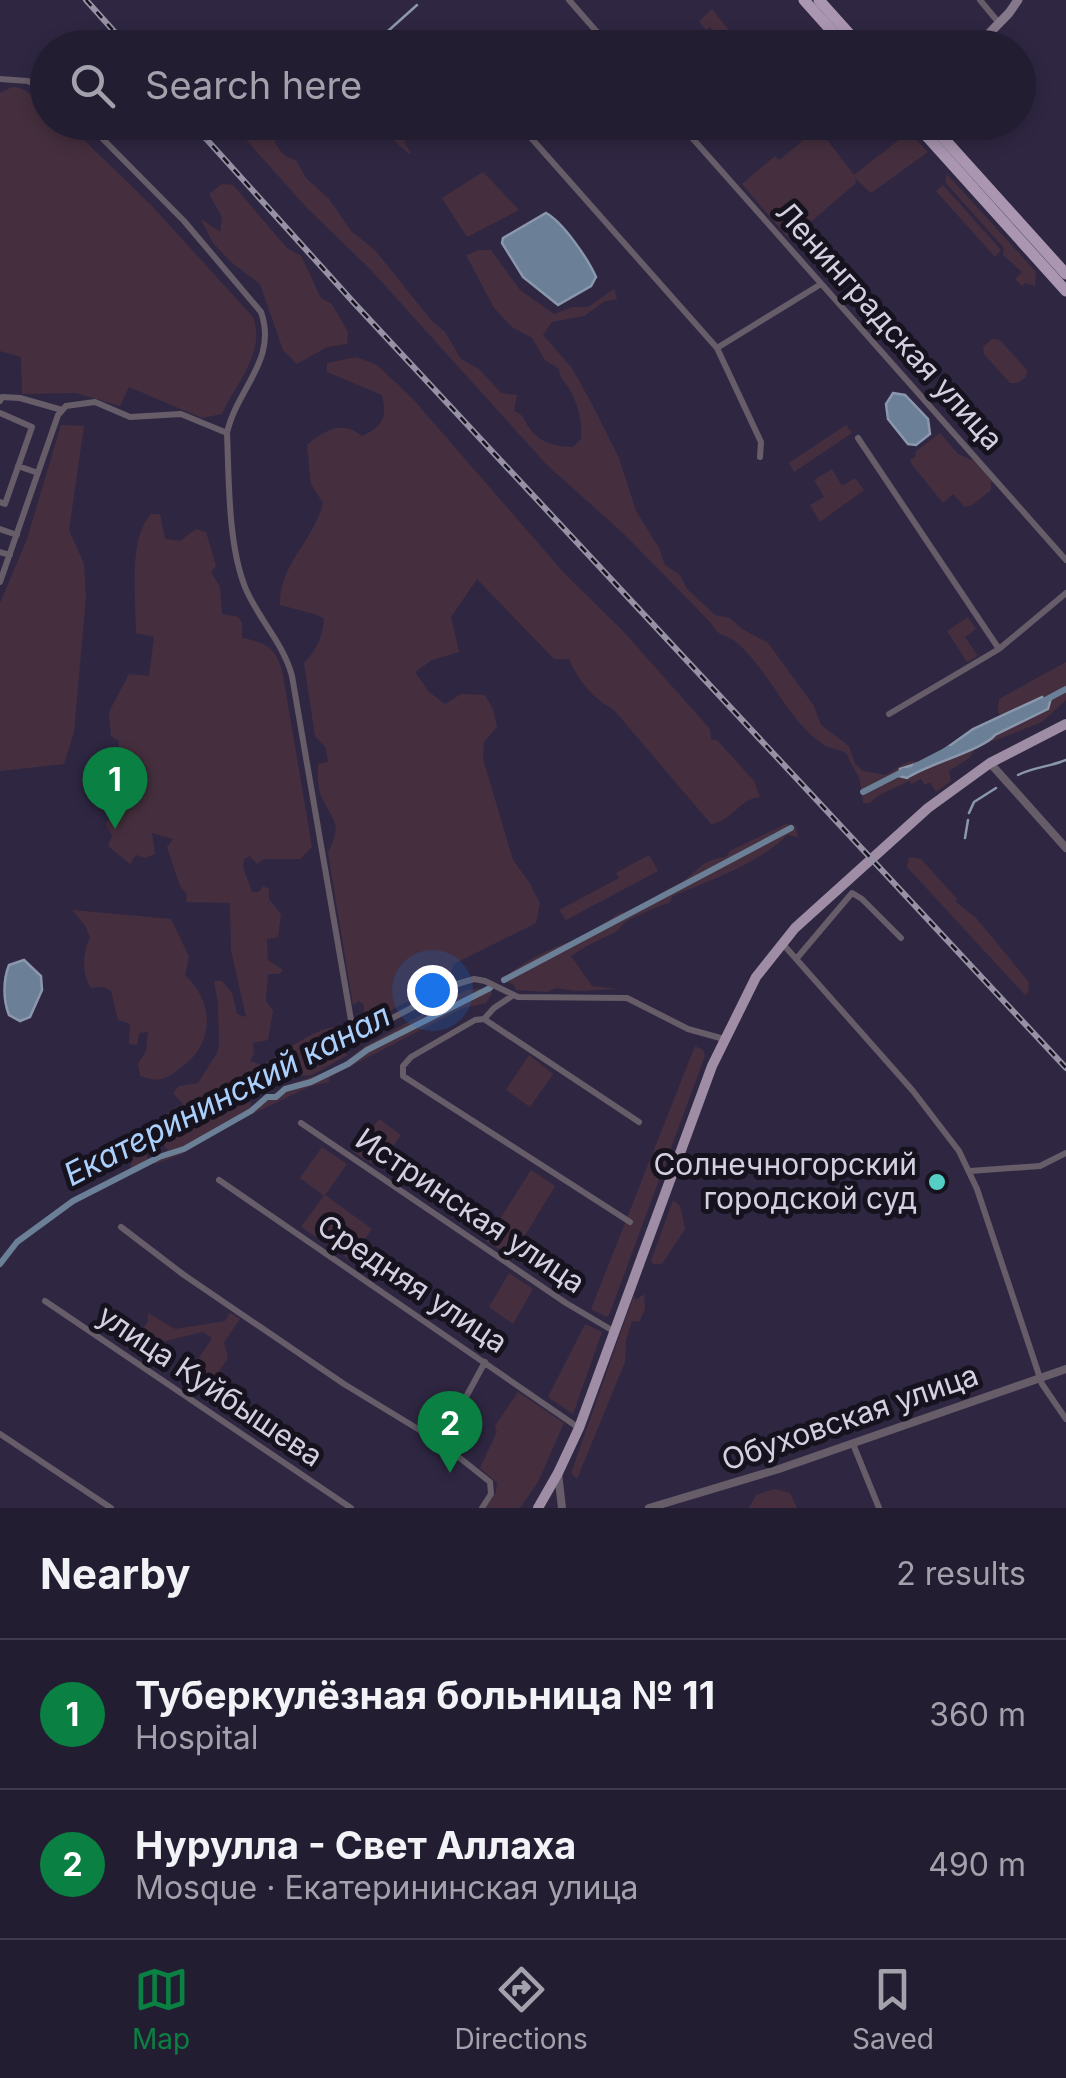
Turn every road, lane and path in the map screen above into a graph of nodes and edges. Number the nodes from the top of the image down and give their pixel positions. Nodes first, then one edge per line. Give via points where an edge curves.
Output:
1 (568, 0) edge
2 (804, 0) edge
3 (819, 0) edge
4 (980, 0) edge
5 (1018, 0) edge
6 (1000, 24) junction
7 (595, 30) edge
8 (831, 30) edge
9 (846, 30) edge
10 (994, 30) edge
11 (0, 79) edge
12 (30, 82) edge
13 (104, 140) edge
14 (534, 140) edge
15 (694, 140) edge
16 (930, 140) edge
17 (945, 140) edge
18 (1066, 274) edge
19 (821, 284) junction
20 (1066, 291) edge
21 (717, 348) junction
22 (0, 402) edge
23 (62, 410) junction
24 (0, 413) edge
25 (227, 434) junction
26 (858, 438) dead end
27 (760, 457) dead end
28 (18, 466) junction
29 (38, 473) junction
30 (0, 502) edge
31 (0, 529) edge
32 (17, 535) junction
33 (0, 552) edge
34 (10, 556) junction
35 (1066, 560) edge
36 (0, 582) edge
37 (1066, 593) edge
38 (999, 649) junction
39 (889, 714) dead end
40 (1066, 724) edge
41 (990, 763) junction
42 (1066, 848) edge
43 (901, 938) dead end
44 (782, 943) junction
45 (797, 958) junction
46 (512, 996) junction
47 (484, 1019) junction
48 (724, 1039) junction
49 (638, 1122) dead end
50 (301, 1124) dead end
51 (1066, 1153) edge
52 (970, 1171) junction
53 (219, 1180) dead end
54 (630, 1222) dead end
55 (121, 1227) dead end
56 (45, 1301) dead end
57 (615, 1332) junction
58 (486, 1362) junction
59 (1066, 1369) edge
60 (1039, 1377) junction
61 (1066, 1419) edge
62 (579, 1428) junction
63 (0, 1434) edge
64 (441, 1444) junction
65 (853, 1444) junction
66 (558, 1473) junction
67 (540, 1505) edge
68 (656, 1507) edge
69 (111, 1508) edge
70 (351, 1508) edge
71 (482, 1508) edge
72 (562, 1508) edge
73 (880, 1508) edge

1 - 7 street
2 - 8 highway
3 - 9 highway
4 - 6 street
5 - 6 main road
6 - 10 main road
11 - 12 street
13 - 25 street via 261,312 267,343
14 - 21 street
15 - 19 street, Ленинградская улица
16 - 20 highway
17 - 18 highway
19 - 21 street
19 - 35 street, Ленинградская улица
21 - 27 street via 761,442
22 - 23 street via 20,398
23 - 25 street via 95,402 130,417 173,413
23 - 29 street
24 - 28 street via 32,427
25 - 46 street via 239,568 292,676 351,1020 373,1026 457,984 482,980
26 - 38 street
28 - 29 street
28 - 30 street via 5,504
29 - 32 street
31 - 32 street
32 - 34 street
33 - 34 street
34 - 36 street
37 - 38 street
38 - 39 street
40 - 41 main road
41 - 42 street
41 - 44 main road via 913,820
43 - 45 street via 852,893
44 - 45 street
44 - 48 main road via 747,991
45 - 52 street via 930,1111
46 - 47 street
46 - 48 street via 626,998
47 - 49 street
47 - 54 street via 411,1058 402,1069 407,1081
48 - 57 main road
50 - 57 street, Истринская улица
51 - 52 street via 1044,1165
52 - 60 street
53 - 58 street, Средняя улица
55 - 64 street
56 - 70 street, улица Куйбышева
57 - 62 main road
58 - 62 street, Средняя улица
58 - 64 street
59 - 60 street, Обуховская улица
60 - 61 street
60 - 65 street, Обуховская улица
62 - 66 main road
63 - 69 street
64 - 71 street via 490,1482
65 - 68 street, Обуховская улица
65 - 73 street
66 - 67 main road
66 - 72 street
67 - 72 street

